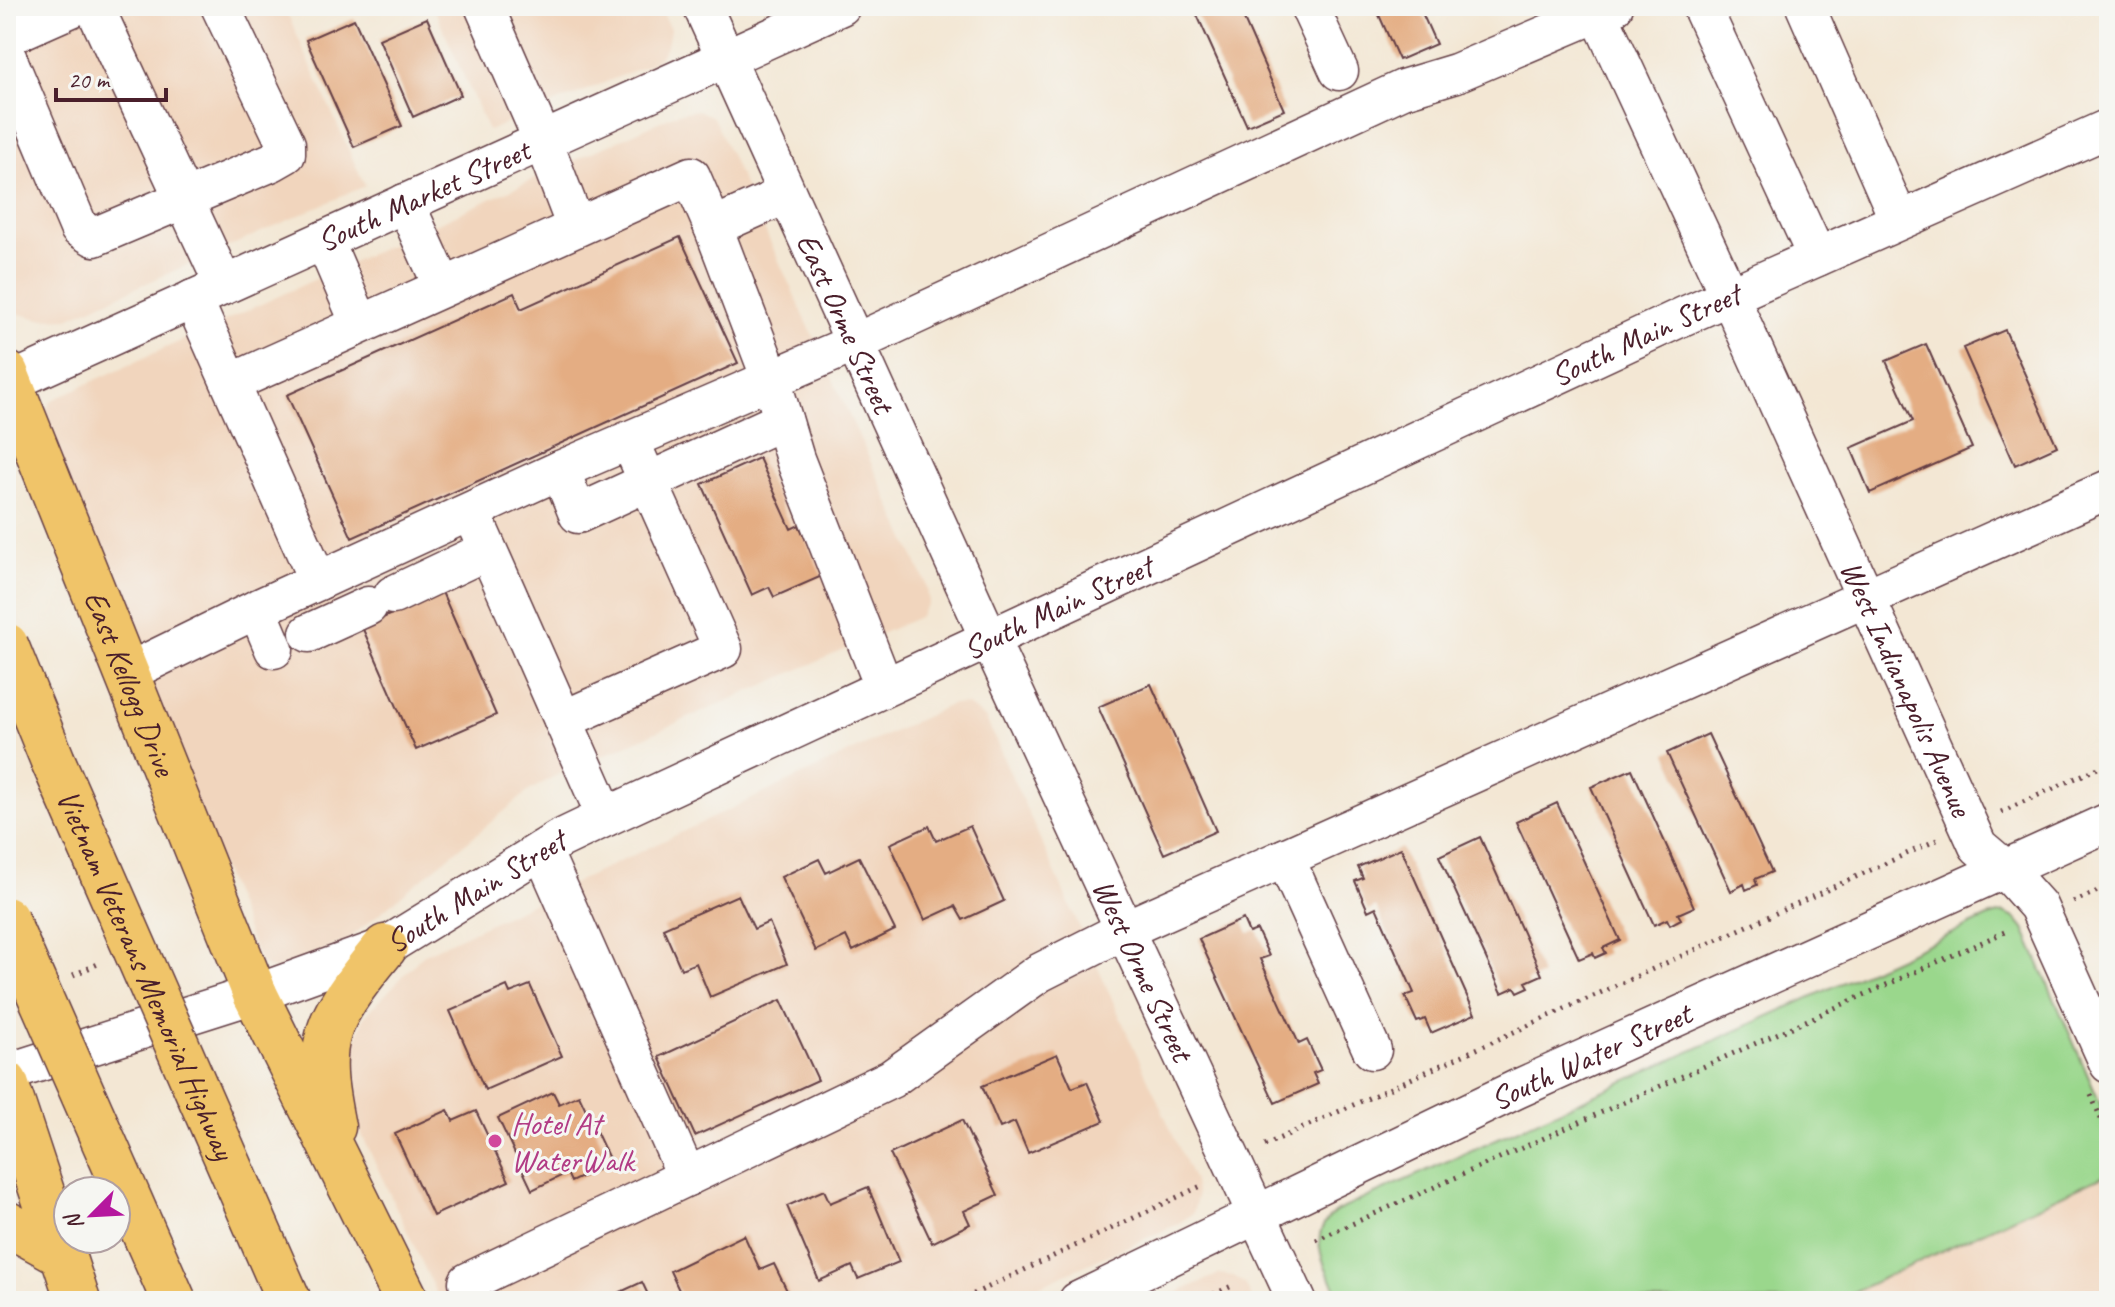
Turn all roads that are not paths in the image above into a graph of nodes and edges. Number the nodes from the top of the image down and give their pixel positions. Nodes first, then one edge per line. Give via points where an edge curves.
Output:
1 (76, 6) edge
2 (94, 6) edge
3 (220, 6) edge
4 (484, 6) edge
5 (702, 6) edge
6 (841, 6) edge
7 (1309, 6) edge
8 (1701, 6) edge
9 (1805, 6) edge
10 (1602, 8) edge
11 (6, 37) edge
12 (6, 55) edge
13 (725, 58) junction
14 (1339, 71) dead end
15 (2109, 128) edge
16 (543, 141) junction
17 (787, 194) junction
18 (185, 200) junction
19 (405, 203) junction
20 (1899, 220) junction
21 (576, 227) junction
22 (713, 227) junction
23 (324, 240) junction
24 (1817, 257) junction
25 (443, 287) junction
26 (208, 292) junction
27 (1729, 295) junction
28 (360, 324) junction
29 (855, 343) junction
30 (771, 379) junction
31 (7, 380) edge
32 (231, 383) junction
33 (783, 420) junction
34 (630, 441) junction
35 (560, 470) junction
36 (647, 482) junction
37 (2109, 489) edge
38 (471, 512) junction
39 (486, 551) junction
40 (318, 581) junction
41 (1866, 598) junction
42 (257, 609) junction
43 (317, 630) dead end
44 (989, 638) junction
45 (6, 645) edge
46 (274, 649) dead end
47 (126, 673) junction
48 (884, 687) junction
49 (563, 720) junction
50 (606, 817) junction
51 (2109, 822) edge
52 (542, 850) junction
53 (1285, 858) junction
54 (2005, 869) junction
55 (6, 919) edge
56 (1126, 929) junction
57 (385, 947) junction
58 (255, 994) junction
59 (1372, 1050) dead end
60 (2109, 1064) edge
61 (6, 1073) edge
62 (6, 1083) edge
63 (341, 1168) junction
64 (687, 1177) junction
65 (1259, 1215) junction
66 (52, 1219) edge
67 (6, 1223) edge
68 (52, 1248) edge
69 (64, 1255) edge
70 (468, 1282) dead end
71 (78, 1301) edge
72 (174, 1301) edge
73 (289, 1301) edge
74 (407, 1301) edge
75 (1078, 1301) edge
76 (1297, 1301) edge

1 - 11 street
2 - 18 street
3 - 18 street via 286,144 286,154
4 - 16 street
5 - 13 street, East Orme Street
6 - 13 street, South Market Street
7 - 14 street
8 - 24 street
9 - 20 street
10 - 27 street, West Indianapolis Avenue
10 - 29 street via 1456,73 1403,89
12 - 18 street via 86,235 94,237
13 - 16 street, South Market Street
13 - 17 street, East Orme Street
15 - 20 street, South Main Street
16 - 19 street, South Market Street
16 - 21 street
17 - 22 street
17 - 29 street, East Orme Street
18 - 26 street
19 - 23 street, South Market Street
19 - 25 street
20 - 24 street, South Main Street
21 - 22 street via 691,176
21 - 25 street
22 - 30 street
23 - 26 street, South Market Street
23 - 28 street
24 - 27 street, South Main Street
25 - 28 street
26 - 31 street, South Market Street
26 - 32 street
27 - 41 street, West Indianapolis Avenue
27 - 44 street, South Main Street
28 - 32 street
29 - 30 street
29 - 44 street, East Orme Street
30 - 33 street
30 - 34 street
31 - 47 main road, East Kellogg Drive
32 - 40 street
33 - 36 street
33 - 48 street
34 - 35 street
34 - 36 street
35 - 36 street via 578,514
35 - 38 street
36 - 49 street via 723,649
37 - 41 street
38 - 39 street
38 - 40 street
39 - 43 street via 388,592
39 - 49 street
40 - 42 street
41 - 53 street
41 - 54 street, West Indianapolis Avenue via 1978,846
42 - 46 street
42 - 47 street
44 - 48 street, South Main Street
44 - 56 street, West Orme Street
45 - 73 main road, Vietnam Veterans Memorial Highway, bridge
47 - 58 main road, East Kellogg Drive
48 - 50 street, South Main Street
49 - 50 street
50 - 52 street, South Main Street
51 - 54 street, South Water Street
52 - 57 street, South Main Street
52 - 64 street
53 - 56 street
53 - 59 street
54 - 60 street, West Indianapolis Avenue via 2043,915
54 - 65 street, South Water Street via 1517,1089
55 - 72 main road, bridge
56 - 64 street via 1039,973 891,1079
56 - 65 street, West Orme Street
57 - 58 street, South Main Street
57 - 63 main road via 355,984 329,1031 324,1080
58 - 61 street, South Main Street
58 - 63 main road, East Kellogg Drive
62 - 66 main road
63 - 74 main road, East Kellogg Drive
64 - 70 street
65 - 75 street, South Water Street
65 - 76 street, West Orme Street
67 - 68 main road
69 - 71 main road

